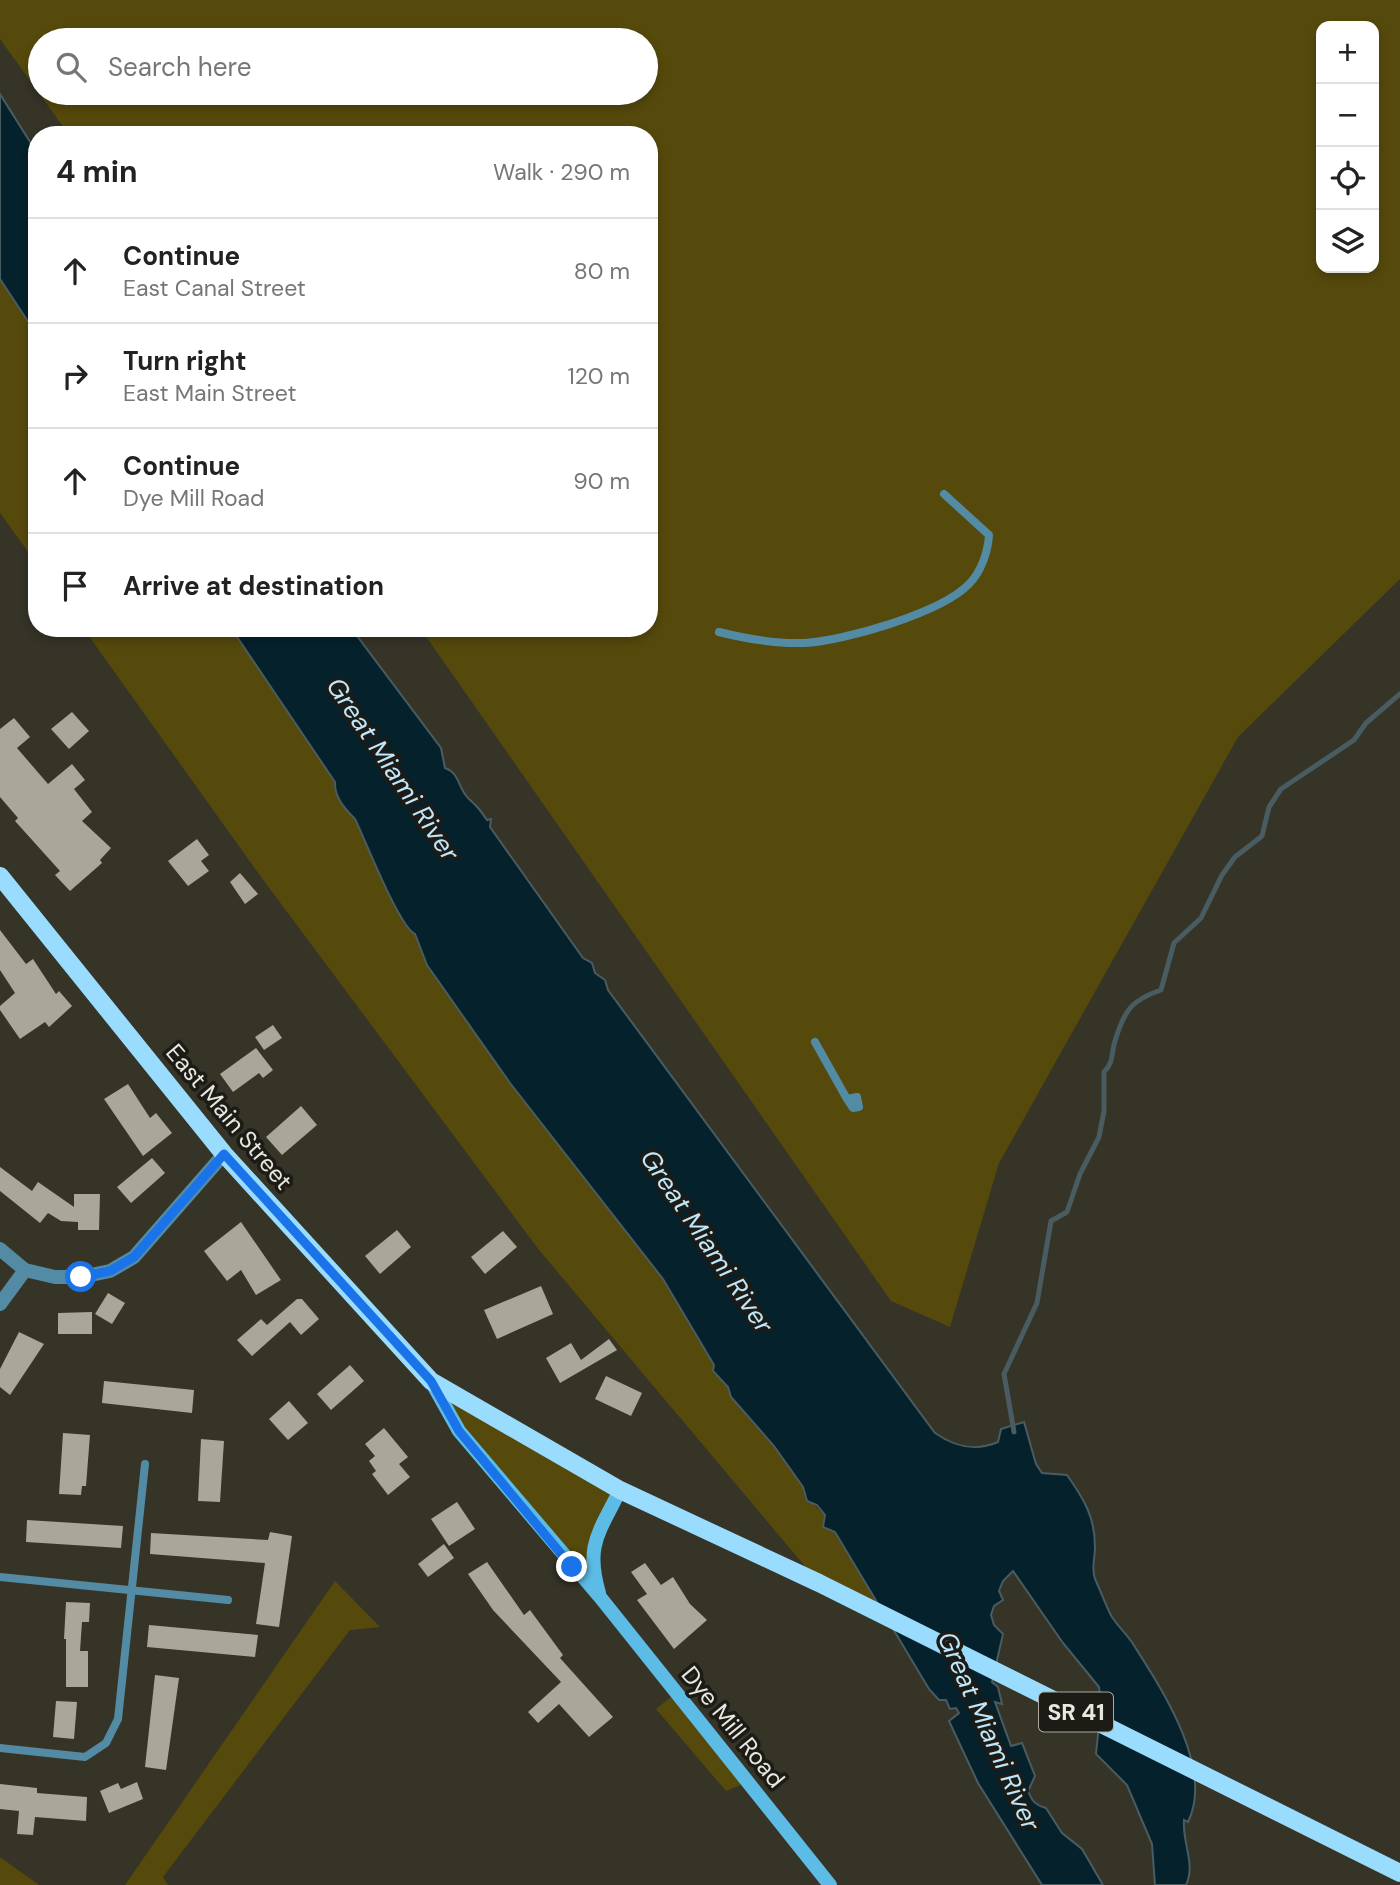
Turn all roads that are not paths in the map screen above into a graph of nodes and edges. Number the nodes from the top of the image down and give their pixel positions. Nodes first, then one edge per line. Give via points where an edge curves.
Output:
1 (944, 494) dead end
2 (719, 632) dead end
3 (0, 876) edge
4 (815, 1042) dead end
5 (847, 1099) dead end
6 (224, 1154) junction
7 (0, 1249) edge
8 (25, 1270) junction
9 (0, 1304) edge
10 (431, 1381) junction
11 (145, 1464) dead end
12 (620, 1490) junction
13 (0, 1577) edge
14 (132, 1590) junction
15 (600, 1597) junction
16 (228, 1600) dead end
17 (0, 1748) edge
18 (1400, 1873) edge
19 (830, 1885) edge

1 - 2 lane via 989,535 978,571 957,594 928,609 827,641 777,642
3 - 6 main road, East Main Street / SR 41
4 - 5 lane
6 - 8 street via 134,1257 110,1271 55,1277
6 - 10 main road, East Main Street / SR 41
7 - 8 street
8 - 9 street
10 - 12 main road, SR 41
10 - 15 street, Dye Mill Road via 459,1431
11 - 14 lane
12 - 15 street, Dye Mill Road via 596,1539 591,1566
12 - 18 main road, SR 41 via 819,1583
13 - 14 lane
14 - 16 lane
14 - 17 lane via 118,1719 106,1743 85,1757
15 - 19 street, Dye Mill Road

